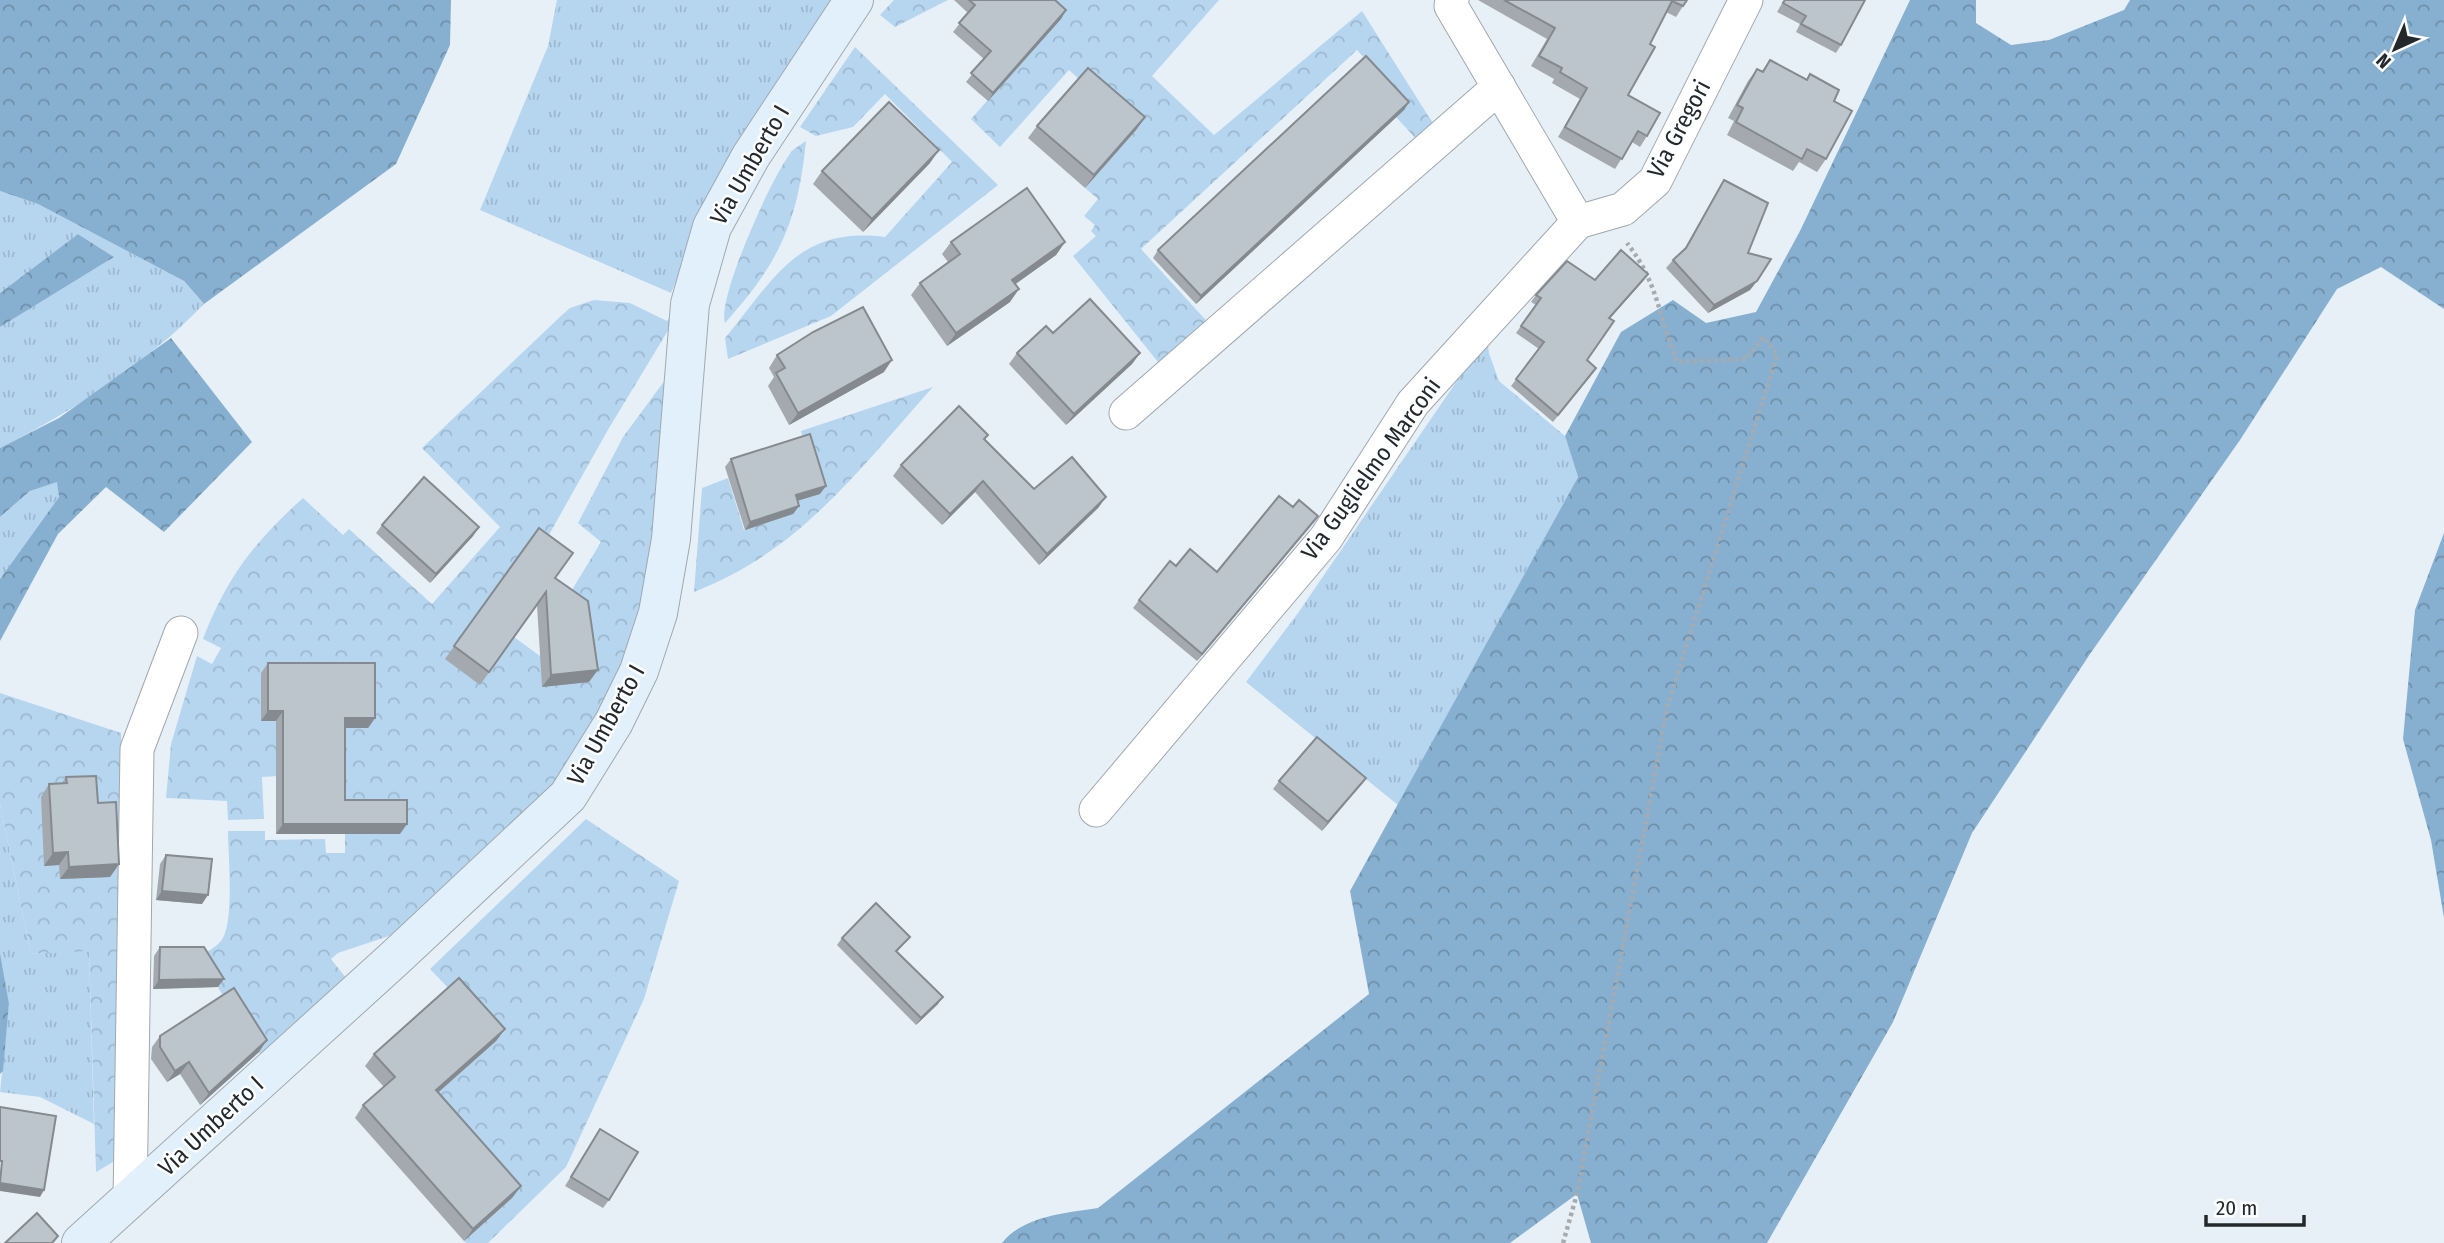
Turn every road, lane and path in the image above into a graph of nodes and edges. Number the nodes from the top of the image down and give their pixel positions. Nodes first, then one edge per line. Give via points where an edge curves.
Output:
1 (854, 0) edge
2 (1452, 0) edge
3 (1746, 0) edge
4 (1499, 87) junction
5 (1578, 222) junction
6 (1126, 412) dead end
7 (181, 633) dead end
8 (1096, 810) dead end
9 (130, 1201) junction
10 (81, 1243) edge
11 (1563, 1243) edge

1 - 9 main road, Via Umberto I via 751,156 712,227 690,303 671,539 658,613 639,671 614,722 568,796
2 - 4 street via 1451,6
3 - 5 street, Via Gregori via 1655,181 1623,209
4 - 5 street
4 - 6 street
5 - 8 street, Via Guglielmo Marconi via 1413,403 1326,538
5 - 11 path via 1623,238 1645,266 1677,362 1746,359 1763,337 1777,355 1667,708 1577,1194
7 - 9 street via 137,749
9 - 10 main road, Via Umberto I

